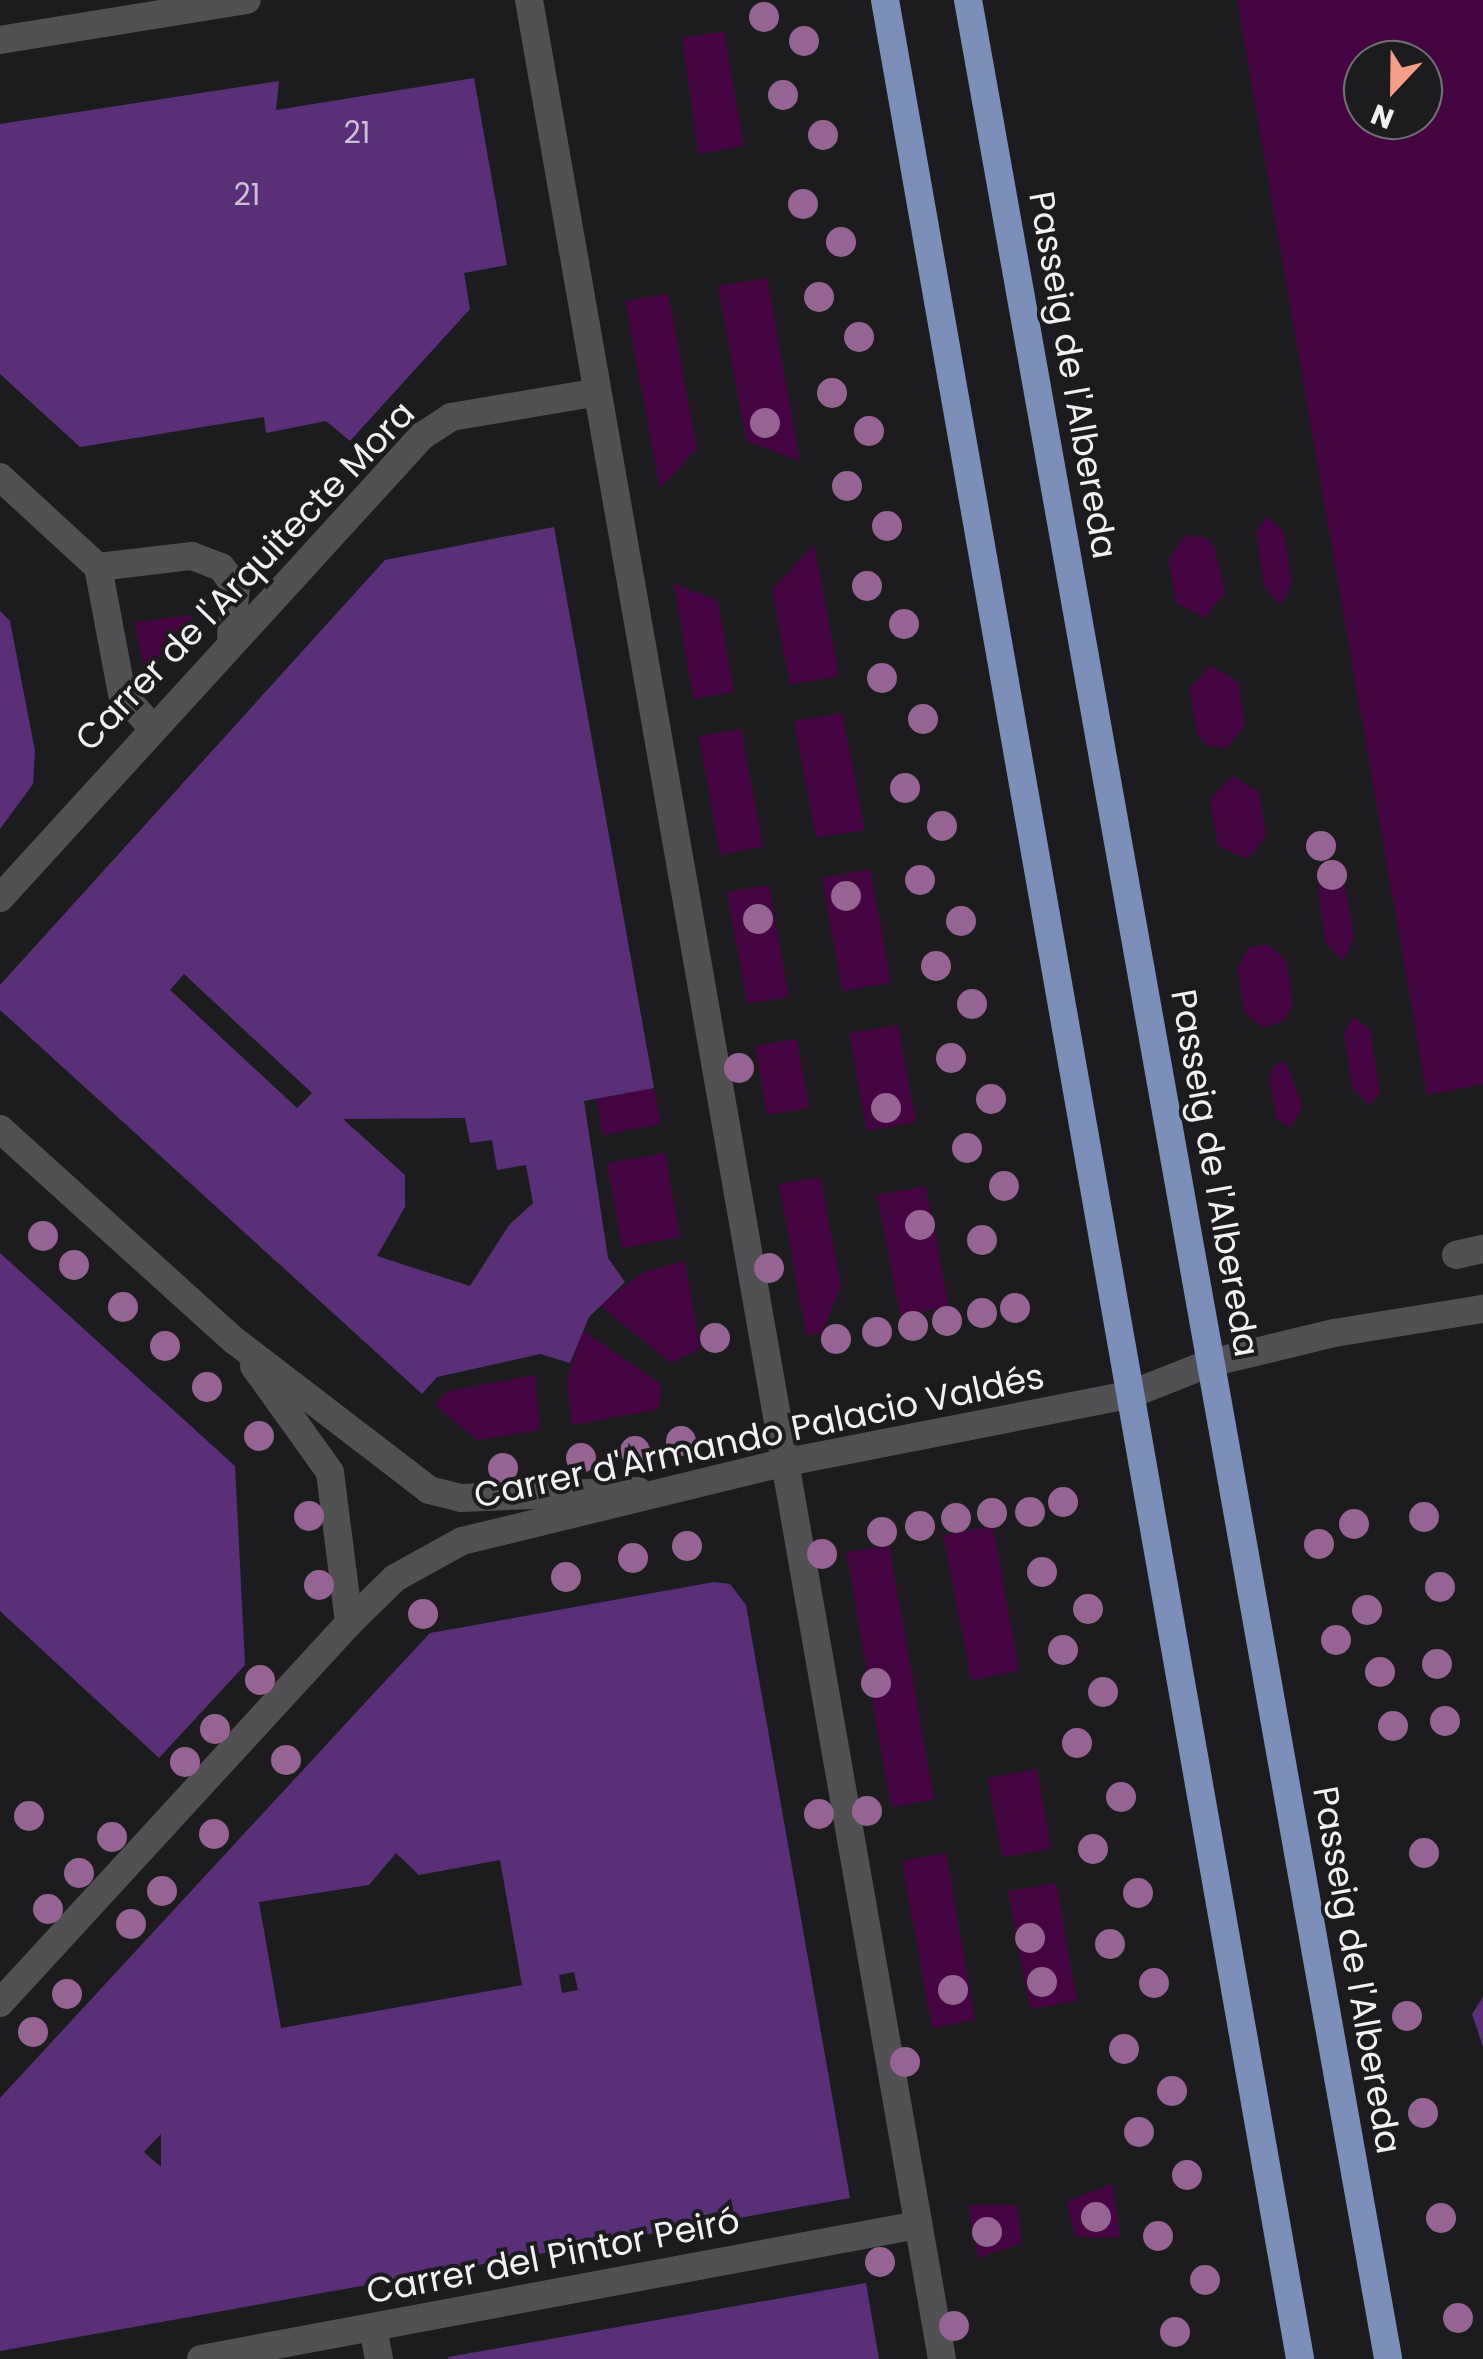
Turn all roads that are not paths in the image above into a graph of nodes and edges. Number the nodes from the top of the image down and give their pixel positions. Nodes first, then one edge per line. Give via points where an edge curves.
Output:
1 (247, 0) edge
2 (529, 0) edge
3 (886, 0) edge
4 (968, 0) edge
5 (0, 40) edge
6 (593, 392) junction
7 (0, 476) edge
8 (98, 567) junction
9 (230, 638) junction
10 (150, 726) junction
11 (0, 898) edge
12 (0, 1129) edge
13 (1474, 1310) edge
14 (235, 1341) junction
15 (1210, 1363) junction
16 (1129, 1395) junction
17 (782, 1463) junction
18 (675, 1491) junction
19 (349, 1623) junction
20 (0, 2003) edge
21 (918, 2225) junction
22 (374, 2328) junction
23 (201, 2359) edge
24 (379, 2359) edge
25 (942, 2359) edge
26 (1300, 2359) edge
27 (1388, 2359) edge

1 - 5 street
2 - 6 street
3 - 16 main road
4 - 15 main road, Passeig de l'Albereda
6 - 9 street, Carrer de l'Arquitecte Mora via 435,426
6 - 17 street
7 - 8 street
8 - 9 street via 192,556 221,567 236,587
8 - 10 street via 122,694
9 - 10 street, Carrer de l'Arquitecte Mora
10 - 11 street, Carrer de l'Arquitecte Mora
12 - 14 street
13 - 15 street, Carrer d'Armando Palacio Valdés
14 - 18 street via 429,1490 461,1498 537,1489
14 - 19 street via 330,1472
15 - 16 street, Carrer d'Armando Palacio Valdés
15 - 27 main road, Passeig de l'Albereda
16 - 17 street, Carrer d'Armando Palacio Valdés
16 - 26 main road
17 - 18 street, Carrer d'Armando Palacio Valdés
17 - 21 street
18 - 19 street, Carrer d'Armando Palacio Valdés via 462,1540 395,1578
19 - 20 street, Carrer d'Armando Palacio Valdés
21 - 22 street, Carrer del Pintor Peiró
21 - 25 street
22 - 23 street, Carrer del Pintor Peiró
22 - 24 street

